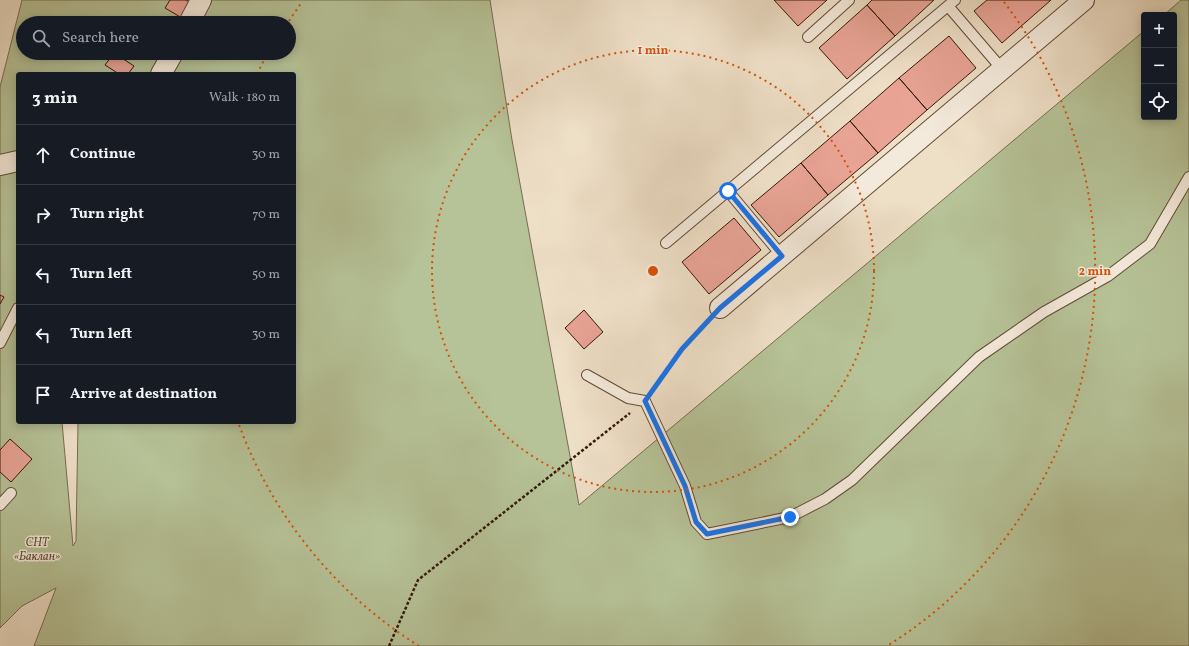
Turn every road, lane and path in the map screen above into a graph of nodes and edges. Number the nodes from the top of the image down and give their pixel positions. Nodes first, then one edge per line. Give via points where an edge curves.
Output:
1 (201, 0) edge
2 (849, 0) edge
3 (1084, 0) edge
4 (952, 3) edge
5 (193, 16) edge
6 (808, 37) dead end
7 (169, 60) edge
8 (1002, 69) junction
9 (162, 72) edge
10 (16, 161) edge
11 (0, 165) edge
12 (1189, 177) edge
13 (728, 191) junction
14 (666, 243) dead end
15 (782, 256) junction
16 (720, 308) joint
17 (16, 312) edge
18 (0, 343) edge
19 (587, 375) dead end
20 (645, 401) junction
21 (11, 493) dead end
22 (0, 505) edge
23 (389, 646) edge

1 - 5 street
2 - 6 lane
3 - 8 street
4 - 8 lane
4 - 13 lane
7 - 9 street
8 - 15 street
10 - 11 street
12 - 20 lane via 1150,244 1108,276 1044,312 979,357 852,480 825,499 790,517 707,534 696,522 685,486
13 - 14 lane
13 - 15 lane
15 - 16 street
16 - 20 path via 682,349
17 - 18 lane
19 - 20 lane via 628,398
20 - 23 path via 418,580
21 - 22 lane

